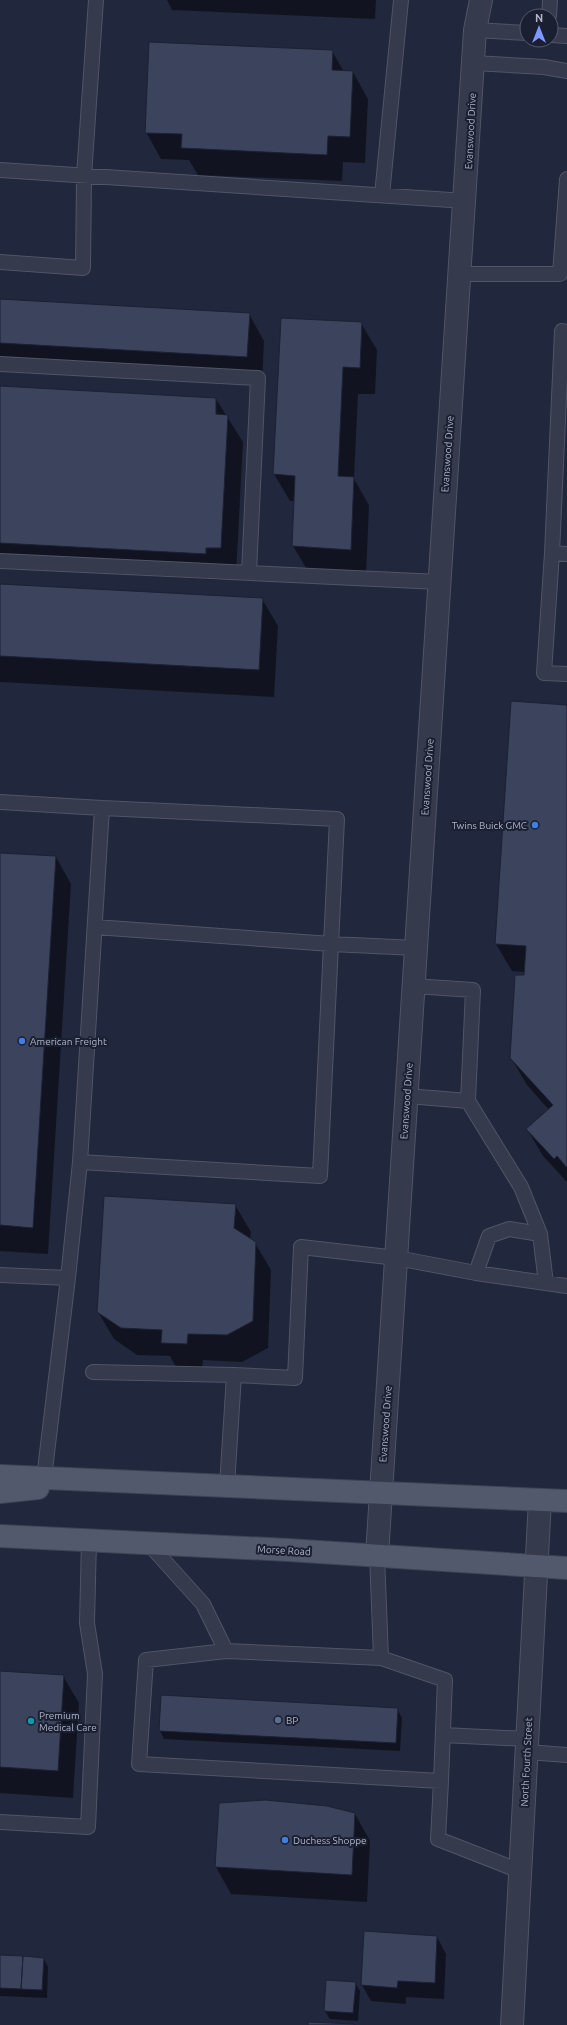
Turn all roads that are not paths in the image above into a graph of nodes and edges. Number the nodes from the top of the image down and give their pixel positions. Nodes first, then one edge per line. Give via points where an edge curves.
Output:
1 (96, 0) edge
2 (400, 0) edge
3 (481, 0) edge
4 (475, 30) junction
5 (519, 33) edge
6 (474, 62) junction
7 (567, 71) edge
8 (0, 170) edge
9 (84, 176) junction
10 (567, 179) edge
11 (382, 195) junction
12 (466, 201) junction
13 (0, 262) edge
14 (460, 274) junction
15 (567, 332) edge
16 (0, 364) edge
17 (552, 553) junction
18 (567, 554) edge
19 (0, 561) edge
20 (249, 573) junction
21 (439, 582) junction
22 (567, 674) edge
23 (0, 802) edge
24 (102, 808) junction
25 (94, 927) junction
26 (331, 944) junction
27 (416, 948) junction
28 (413, 986) junction
29 (407, 1096) junction
30 (468, 1101) junction
31 (80, 1162) junction
32 (540, 1234) junction
33 (397, 1258) junction
34 (476, 1273) junction
35 (0, 1275) edge
36 (68, 1278) junction
37 (546, 1283) junction
38 (567, 1286) edge
39 (93, 1372) dead end
40 (234, 1375) junction
41 (0, 1476) edge
42 (44, 1478) junction
43 (104, 1480) junction
44 (227, 1486) junction
45 (0, 1492) edge
46 (380, 1493) junction
47 (540, 1500) junction
48 (567, 1501) edge
49 (0, 1536) edge
50 (89, 1540) junction
51 (148, 1543) junction
52 (377, 1555) junction
53 (537, 1567) junction
54 (567, 1568) edge
55 (226, 1651) junction
56 (381, 1658) junction
57 (443, 1735) junction
58 (527, 1746) junction
59 (567, 1755) edge
60 (441, 1781) junction
61 (0, 1822) edge
62 (520, 1870) junction
63 (512, 2025) edge

1 - 9 lane
2 - 11 lane
3 - 4 street, Evanswood Drive
4 - 5 lane
4 - 6 street, Evanswood Drive
6 - 7 lane
6 - 12 street, Evanswood Drive
8 - 9 lane
9 - 11 lane
9 - 13 lane via 83,268
10 - 14 lane via 560,274
11 - 12 lane
12 - 14 street, Evanswood Drive
14 - 21 street, Evanswood Drive
15 - 17 lane via 562,331
16 - 20 lane via 258,378
17 - 18 lane
17 - 22 lane via 544,672
19 - 20 lane
20 - 21 lane
21 - 27 street, Evanswood Drive
23 - 24 lane
24 - 25 lane
24 - 26 lane via 337,819
25 - 26 lane
25 - 31 lane
26 - 27 lane
26 - 31 lane via 320,1176
27 - 28 street, Evanswood Drive
28 - 29 street, Evanswood Drive
28 - 30 lane via 473,990
29 - 30 lane
29 - 33 street, Evanswood Drive
30 - 32 lane via 520,1187
31 - 36 lane
32 - 34 lane via 509,1229 489,1236
32 - 37 lane
33 - 34 lane
33 - 40 lane via 301,1247 296,1378
33 - 46 street, Evanswood Drive
34 - 37 lane
35 - 36 lane
36 - 42 lane
37 - 38 lane
39 - 40 lane
40 - 44 lane
41 - 42 main road
42 - 43 main road
43 - 44 main road
43 - 45 main road
44 - 46 main road
46 - 47 main road
46 - 52 street, Evanswood Drive
47 - 48 main road
47 - 53 street, North Fourth Street
49 - 50 main road, Morse Road
50 - 51 main road, Morse Road
50 - 61 lane via 87,1623 94,1674 88,1827
51 - 52 main road, Morse Road
51 - 55 lane via 202,1604
52 - 53 main road, Morse Road
52 - 56 lane
53 - 54 main road, Morse Road
53 - 58 street, North Fourth Street
55 - 56 lane
55 - 60 lane via 146,1660 139,1764
56 - 57 lane via 445,1680
57 - 58 lane
57 - 60 lane
58 - 59 lane
58 - 62 street, North Fourth Street
60 - 62 lane via 438,1839
62 - 63 street, North Fourth Street

